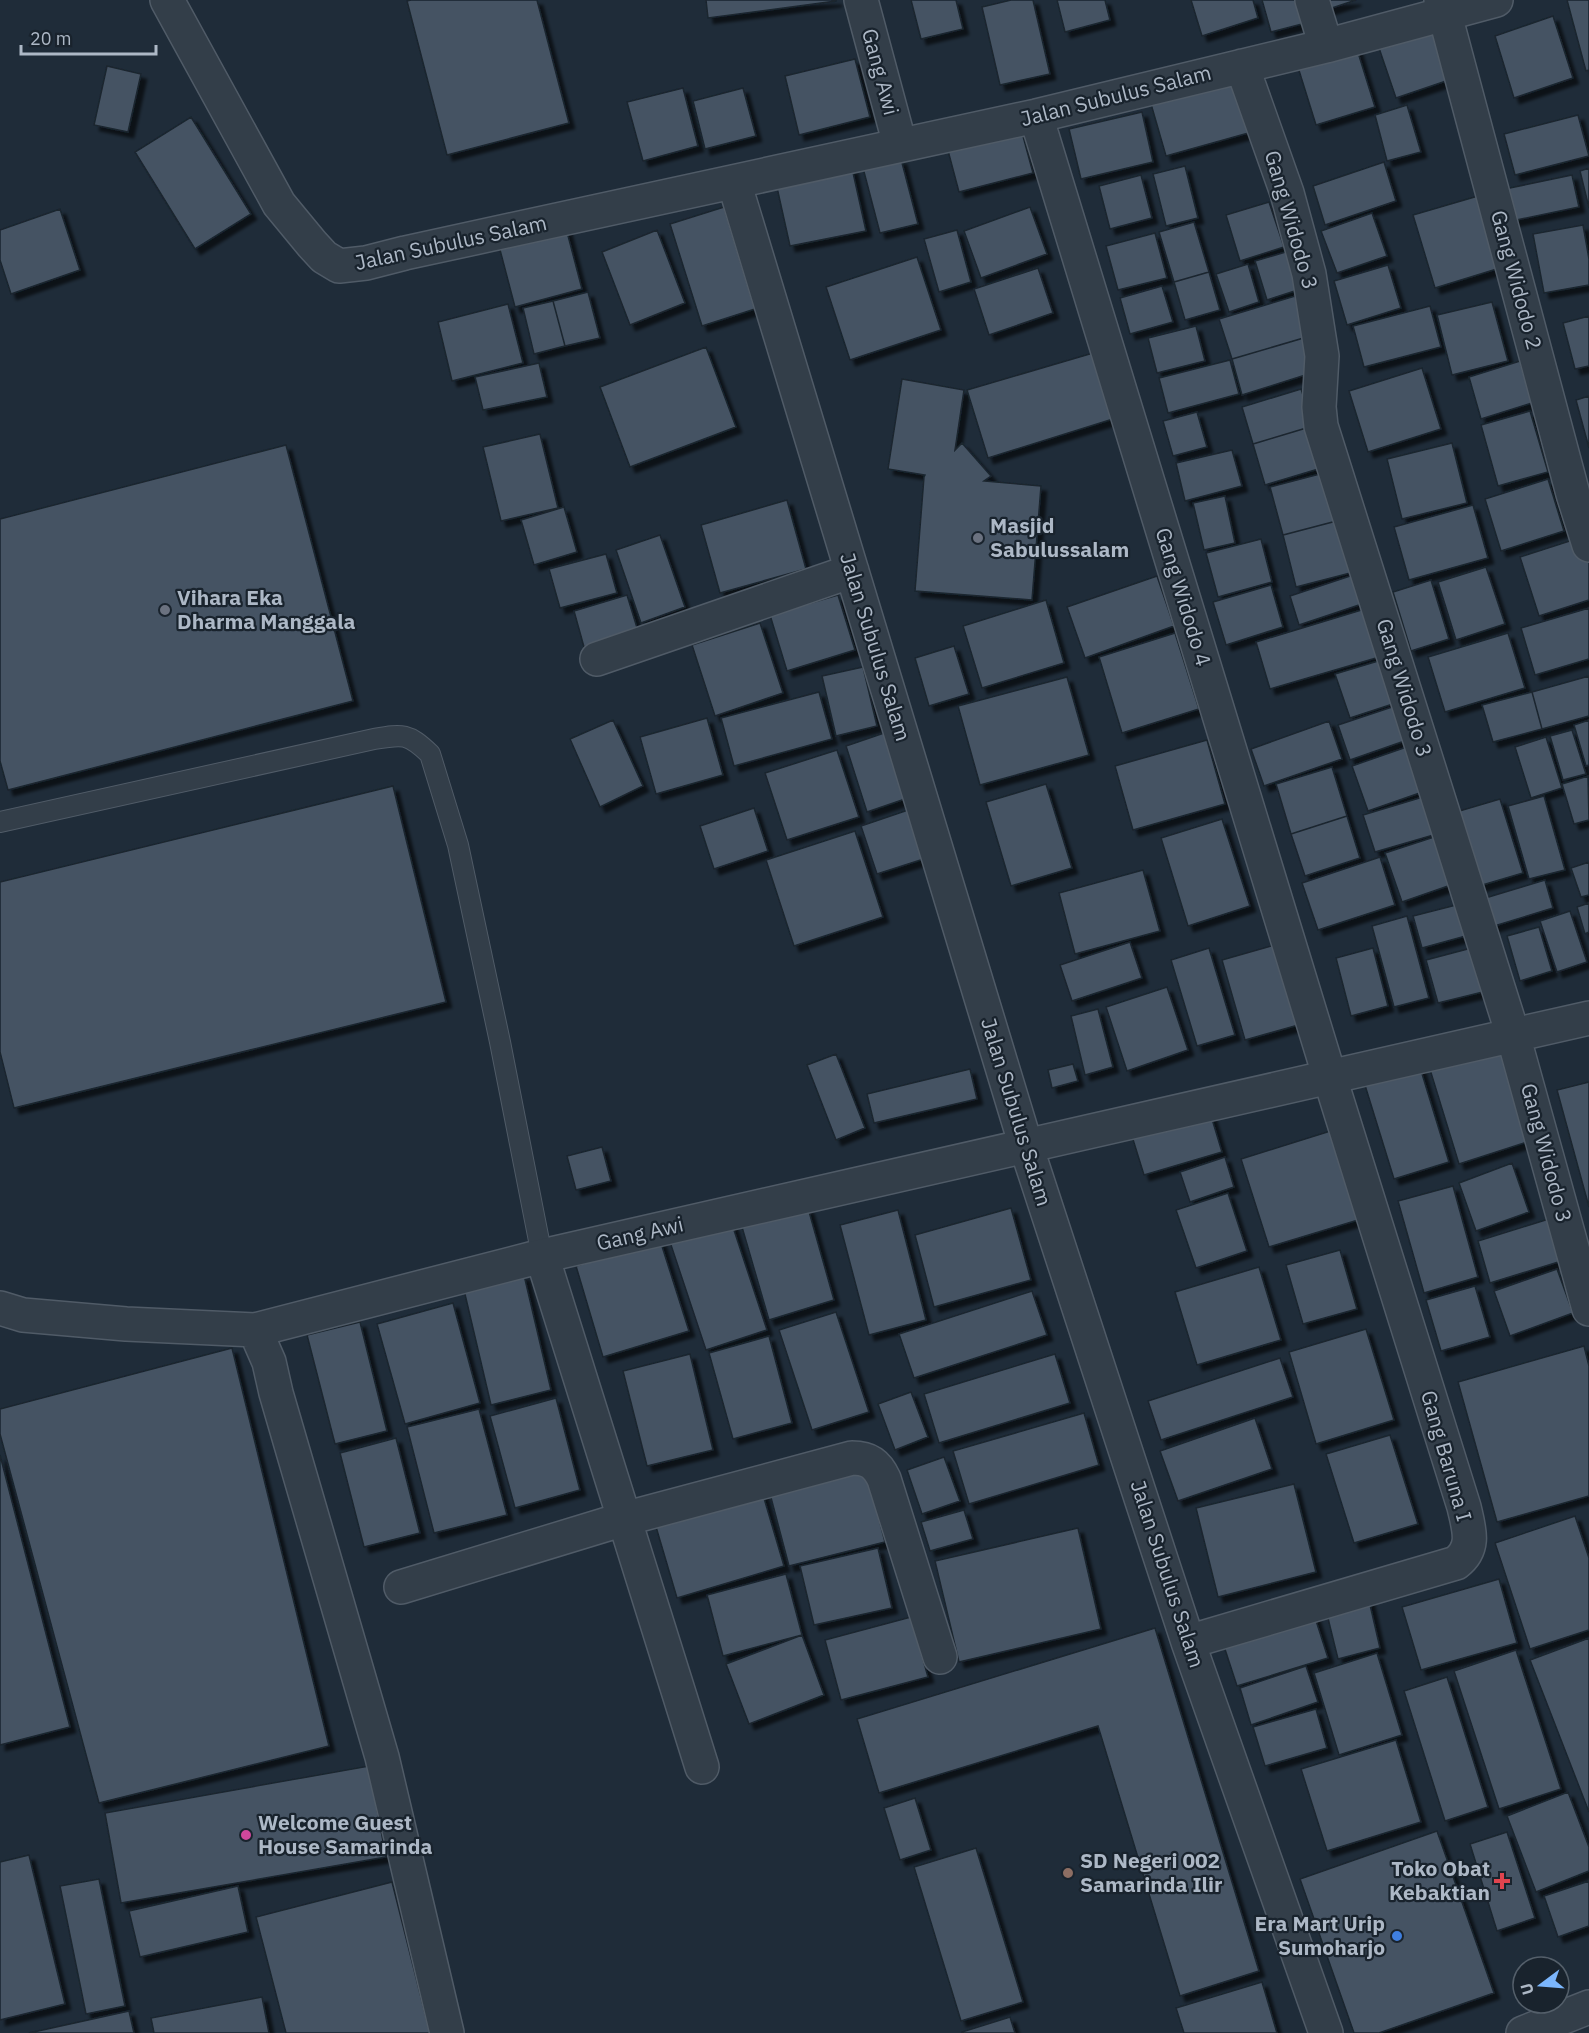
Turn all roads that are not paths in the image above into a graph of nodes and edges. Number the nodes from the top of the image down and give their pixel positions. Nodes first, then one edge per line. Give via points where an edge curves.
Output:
1 (167, 0) edge
2 (861, 0) edge
3 (1312, 0) edge
4 (1496, 0) edge
5 (1443, 7) edge
6 (1326, 46) junction
7 (1242, 66) junction
8 (1036, 116) junction
9 (900, 145) junction
10 (734, 182) junction
11 (1589, 545) edge
12 (852, 571) junction
13 (597, 659) dead end
14 (0, 822) edge
15 (1589, 1018) edge
16 (1513, 1035) junction
17 (1330, 1078) junction
18 (1026, 1146) junction
19 (542, 1256) junction
20 (0, 1308) edge
21 (1589, 1309) edge
22 (255, 1330) junction
23 (624, 1520) junction
24 (401, 1587) dead end
25 (1188, 1642) junction
26 (940, 1657) dead end
27 (702, 1767) dead end
28 (1589, 2007) edge
29 (447, 2033) edge
30 (1326, 2033) edge
31 (1523, 2033) edge

1 - 10 street, Jalan Subulus Salam via 279,204 324,257 339,266
2 - 9 street, Gang Awi
3 - 6 street
4 - 5 street, Jalan Subulus Salam
5 - 6 street, Jalan Subulus Salam
5 - 11 street, Gang Widodo 2
6 - 7 street, Jalan Subulus Salam
7 - 8 street, Jalan Subulus Salam
7 - 16 street, Gang Widodo 3 via 1287,193 1309,274 1322,356 1321,426
8 - 9 street, Jalan Subulus Salam
8 - 17 street, Gang Widodo 4
9 - 10 street, Jalan Subulus Salam
10 - 12 street, Jalan Subulus Salam
12 - 13 street
12 - 18 street, Jalan Subulus Salam
14 - 19 lane via 395,735 404,735 423,747 430,754 458,845
15 - 16 street, Gang Awi
16 - 17 street, Gang Awi
16 - 21 street, Gang Widodo 3
17 - 18 street, Gang Awi
17 - 25 street, Gang Baruna I via 1464,1507 1468,1549 1466,1556 1443,1568
18 - 19 street, Gang Awi
18 - 25 street, Jalan Subulus Salam
19 - 22 street, Gang Awi
19 - 23 street
20 - 22 street, Gang Awi via 23,1315 114,1323
22 - 29 street via 269,1362 382,1757
23 - 24 street
23 - 26 street via 852,1458 866,1460 879,1468 884,1479
23 - 27 street
25 - 30 street, Jalan Subulus Salam
28 - 31 street

